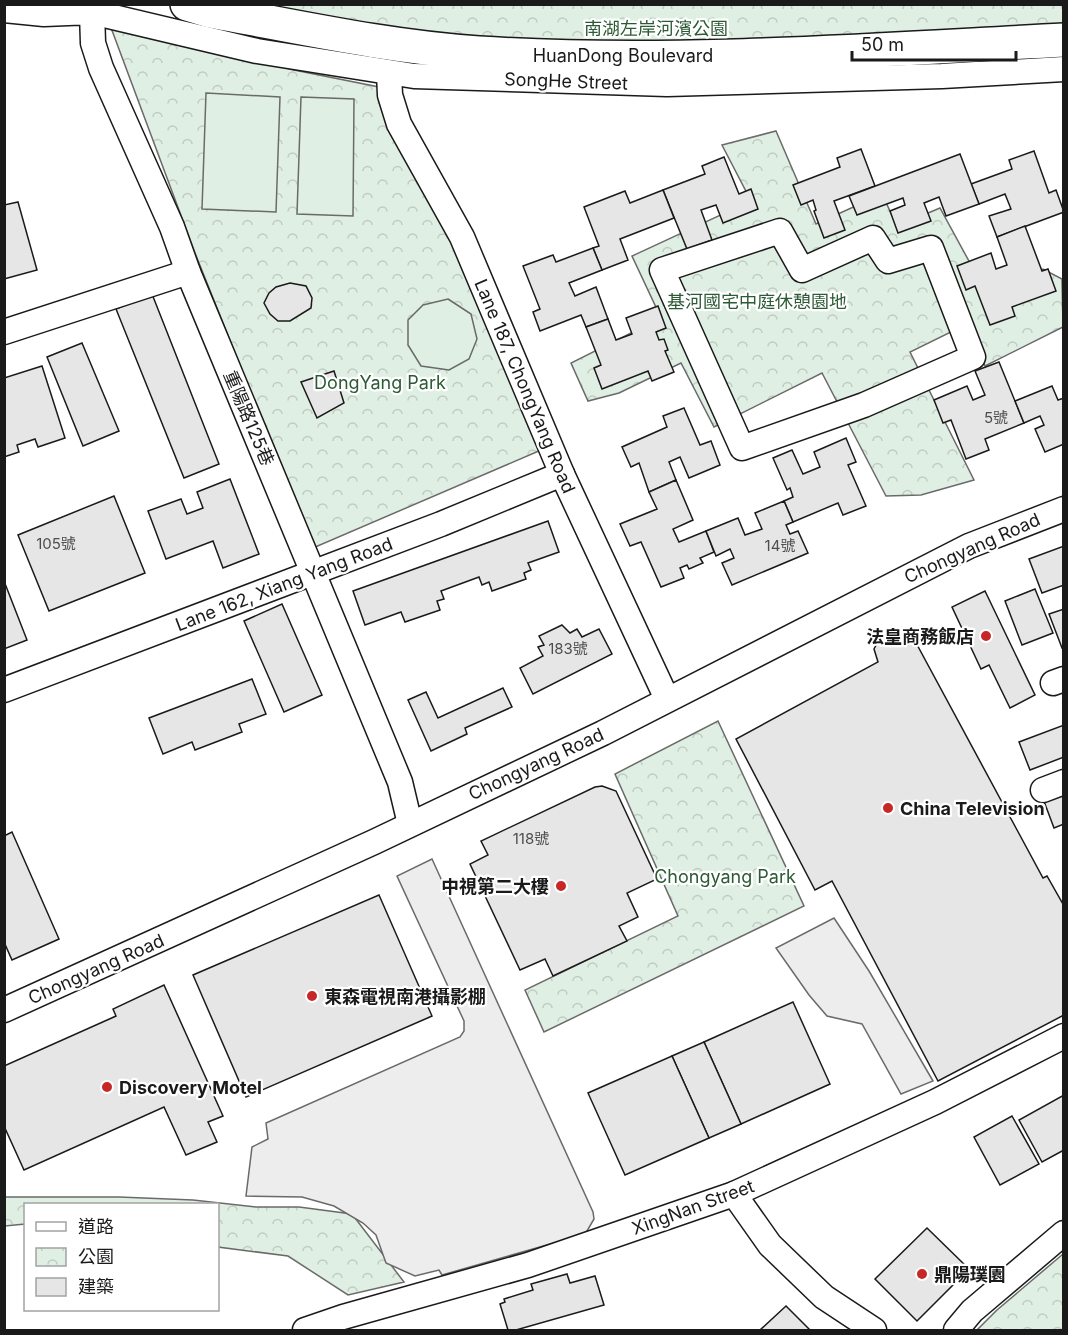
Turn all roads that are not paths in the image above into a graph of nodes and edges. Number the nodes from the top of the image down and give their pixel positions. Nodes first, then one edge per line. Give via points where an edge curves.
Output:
1 (188, 4) edge
2 (84, 8) edge
3 (4, 10) edge
4 (1064, 40) edge
5 (1063, 69) edge
6 (389, 73) junction
7 (188, 272) junction
8 (4, 332) edge
9 (892, 391) joint
10 (562, 474) junction
11 (1064, 509) edge
12 (314, 572) junction
13 (4, 690) edge
14 (667, 699) junction
15 (410, 824) junction
16 (4, 1010) edge
17 (1064, 1036) edge
18 (734, 1194) junction
19 (1064, 1233) edge
20 (304, 1330) edge
21 (874, 1330) edge
22 (956, 1330) edge

1 - 4 highway, HuanDong Boulevard via 406,47 521,57 770,56
2 - 3 street, SongHe Street via 61,14
2 - 6 street, SongHe Street via 256,51
2 - 7 street, 重陽路125巷 via 101,68
5 - 6 street, SongHe Street via 668,84
6 - 10 street, Lane 187, ChongYang Road via 390,95 399,124 462,237
7 - 8 street
7 - 12 street, 重陽路125巷
9 - 9 street via 973,357 931,248 888,261 873,238 802,270 780,231 662,270 742,448 864,405
10 - 12 street, Lane 162, Xiang Yang Road
10 - 14 street, Lane 187, ChongYang Road
11 - 14 street, Chongyang Road via 969,546
12 - 13 street, Lane 162, Xiang Yang Road
12 - 15 street, 重陽路125巷 via 400,782
14 - 15 street, Chongyang Road
15 - 16 street, Chongyang Road
17 - 18 street, XingNan Street via 935,1102
18 - 20 street, XingNan Street via 528,1264
18 - 21 street via 770,1245 824,1297
19 - 22 street via 972,1311

